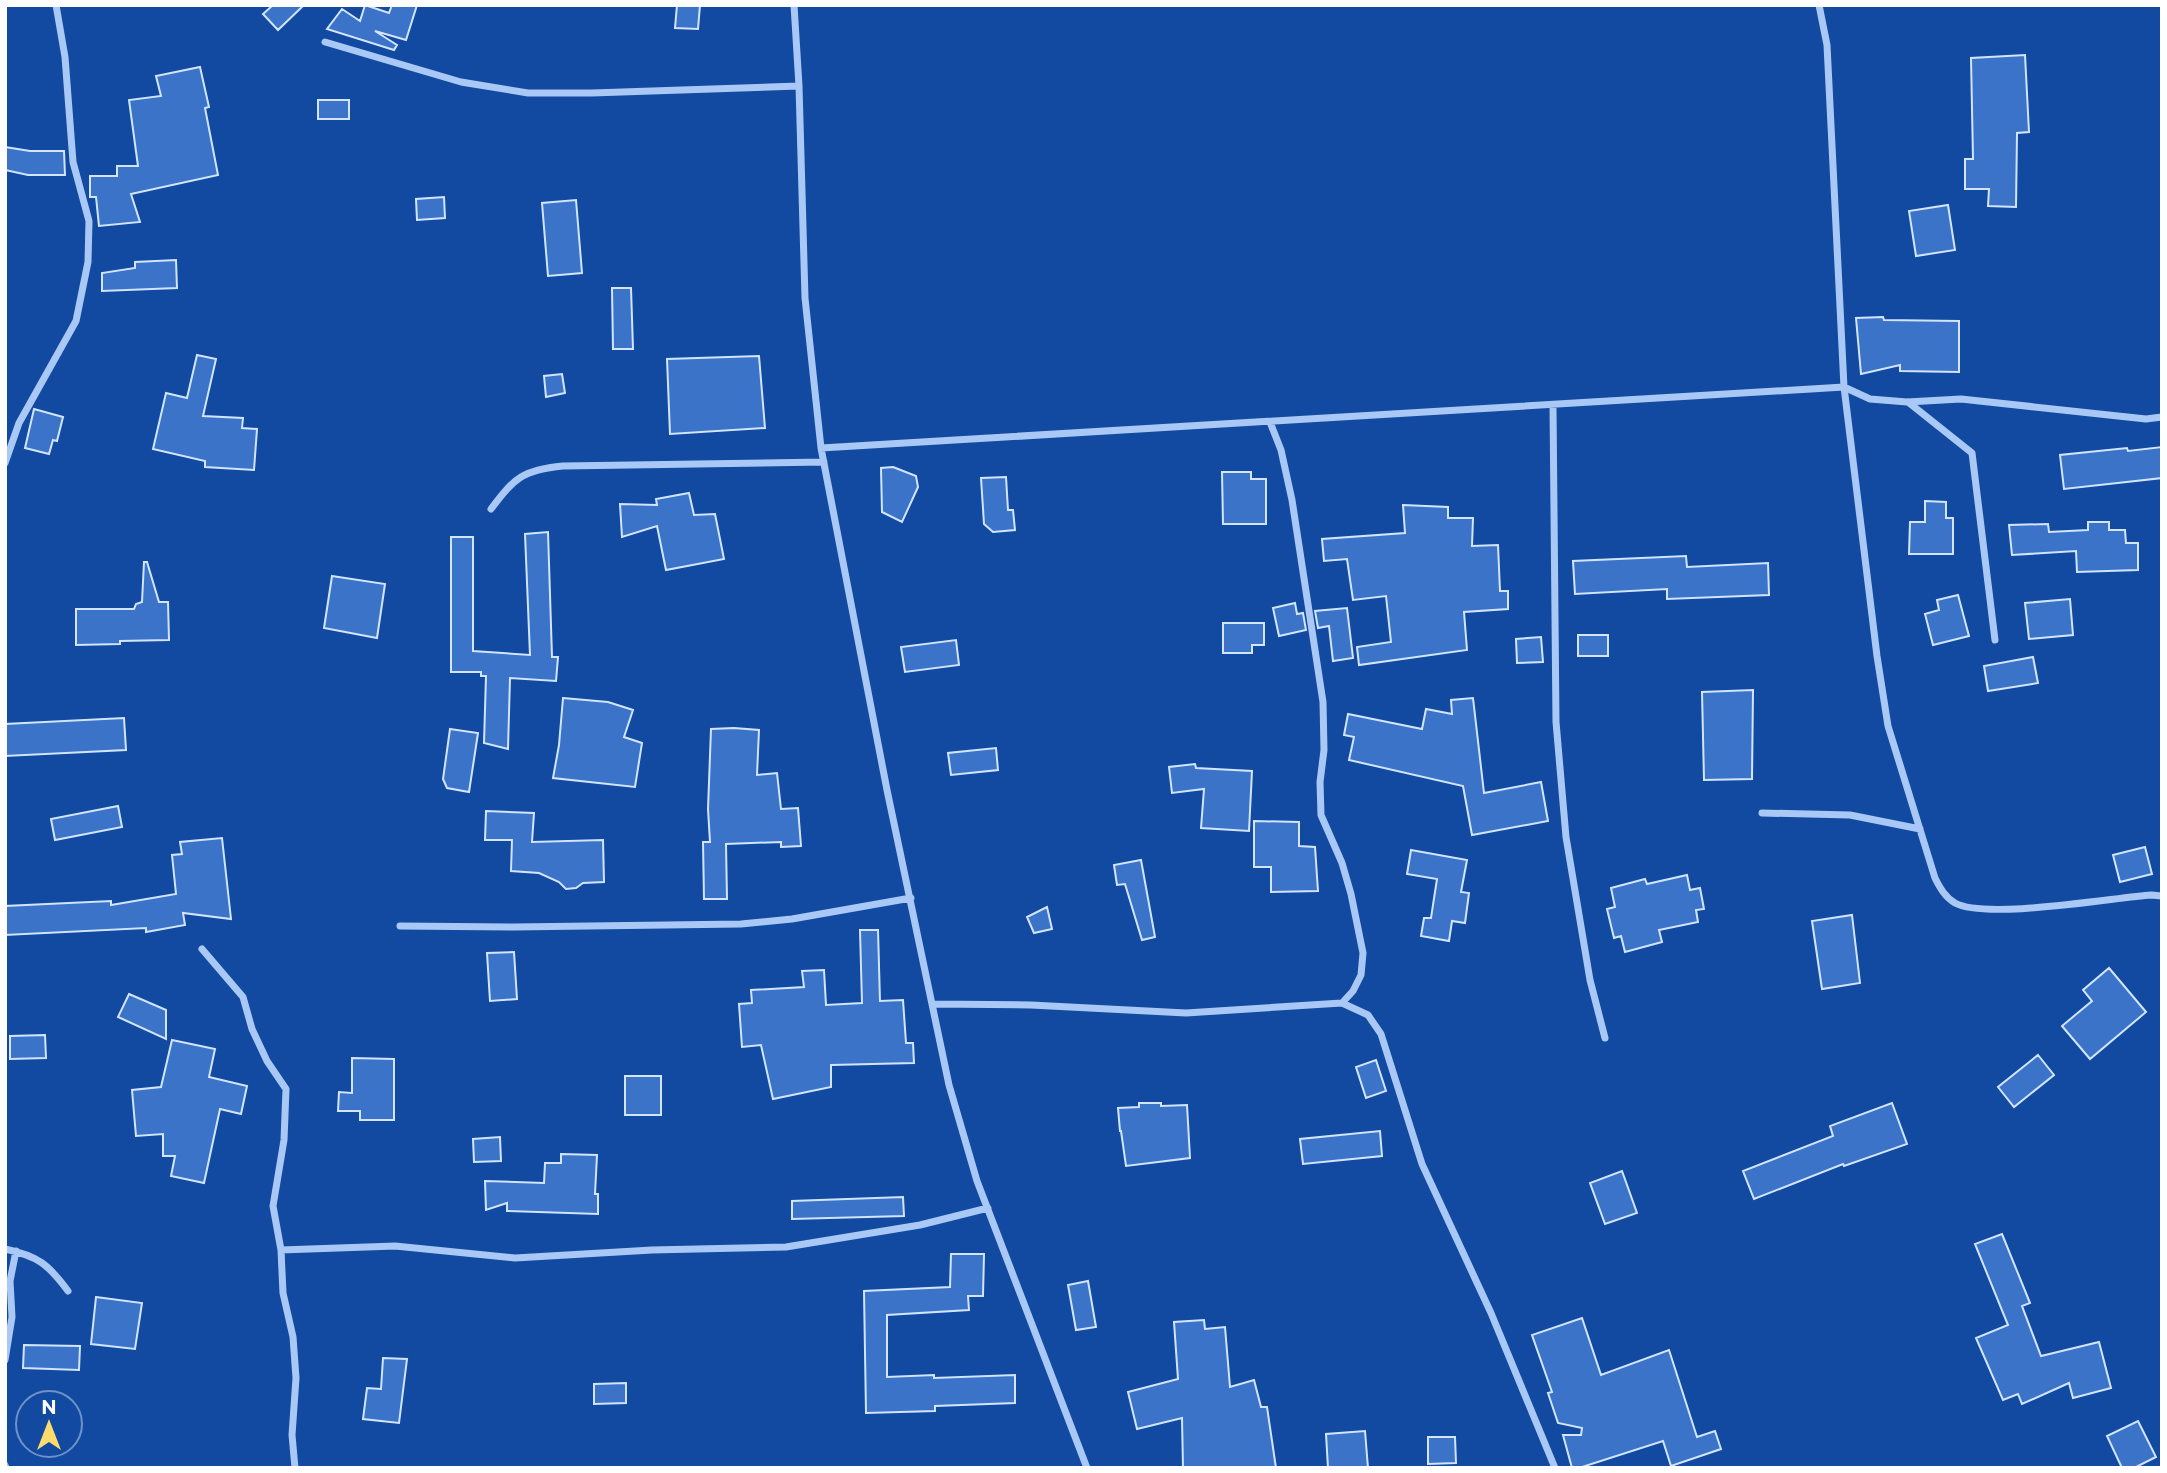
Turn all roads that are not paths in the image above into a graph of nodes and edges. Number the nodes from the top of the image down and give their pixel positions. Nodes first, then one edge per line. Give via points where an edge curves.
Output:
1 (56, 5) edge
2 (794, 5) edge
3 (1819, 5) edge
4 (325, 42) dead end
5 (799, 86) junction
6 (1844, 387) junction
7 (1907, 402) junction
8 (1553, 405) junction
9 (2162, 417) edge
10 (1270, 422) junction
11 (821, 448) junction
12 (824, 462) junction
13 (5, 463) edge
14 (491, 509) dead end
15 (1995, 640) dead end
16 (1762, 813) dead end
17 (1920, 829) junction
18 (2162, 896) edge
19 (911, 898) junction
20 (400, 926) dead end
21 (202, 948) dead end
22 (1342, 1003) junction
23 (932, 1004) junction
24 (1605, 1038) dead end
25 (988, 1208) junction
26 (5, 1249) edge
27 (281, 1250) junction
28 (16, 1251) junction
29 (68, 1291) dead end
30 (5, 1360) edge
31 (295, 1468) edge
32 (1087, 1468) edge
33 (1555, 1468) edge

1 - 13 street via 74,162 89,221 88,262 76,321 19,423
2 - 5 street
3 - 6 street via 1827,45
4 - 5 street via 461,82 527,93
5 - 11 street via 805,298
6 - 7 street via 1870,399
6 - 8 street
6 - 17 street via 1888,726
7 - 9 street via 1961,399
7 - 15 street via 1972,453
8 - 10 street
8 - 24 street via 1556,722 1566,837 1590,980
10 - 11 street
10 - 22 street via 1292,500 1323,702 1321,815 1342,863 1363,953 1362,975
11 - 12 street
12 - 14 street via 535,469 507,488
12 - 19 street
16 - 17 street via 1850,815
17 - 18 street via 1935,878 1944,895 1957,904 1983,909
19 - 20 street via 792,919 729,924
19 - 23 street
21 - 27 street via 243,997 257,1040 286,1089 284,1140 273,1206
22 - 23 street via 1186,1013
22 - 33 street via 1367,1015 1381,1034 1422,1164
23 - 25 street via 949,1085
25 - 27 street via 919,1225 786,1247 515,1258 396,1246
25 - 32 street
26 - 28 street
27 - 31 street via 296,1378
28 - 29 street via 51,1267
28 - 30 street

